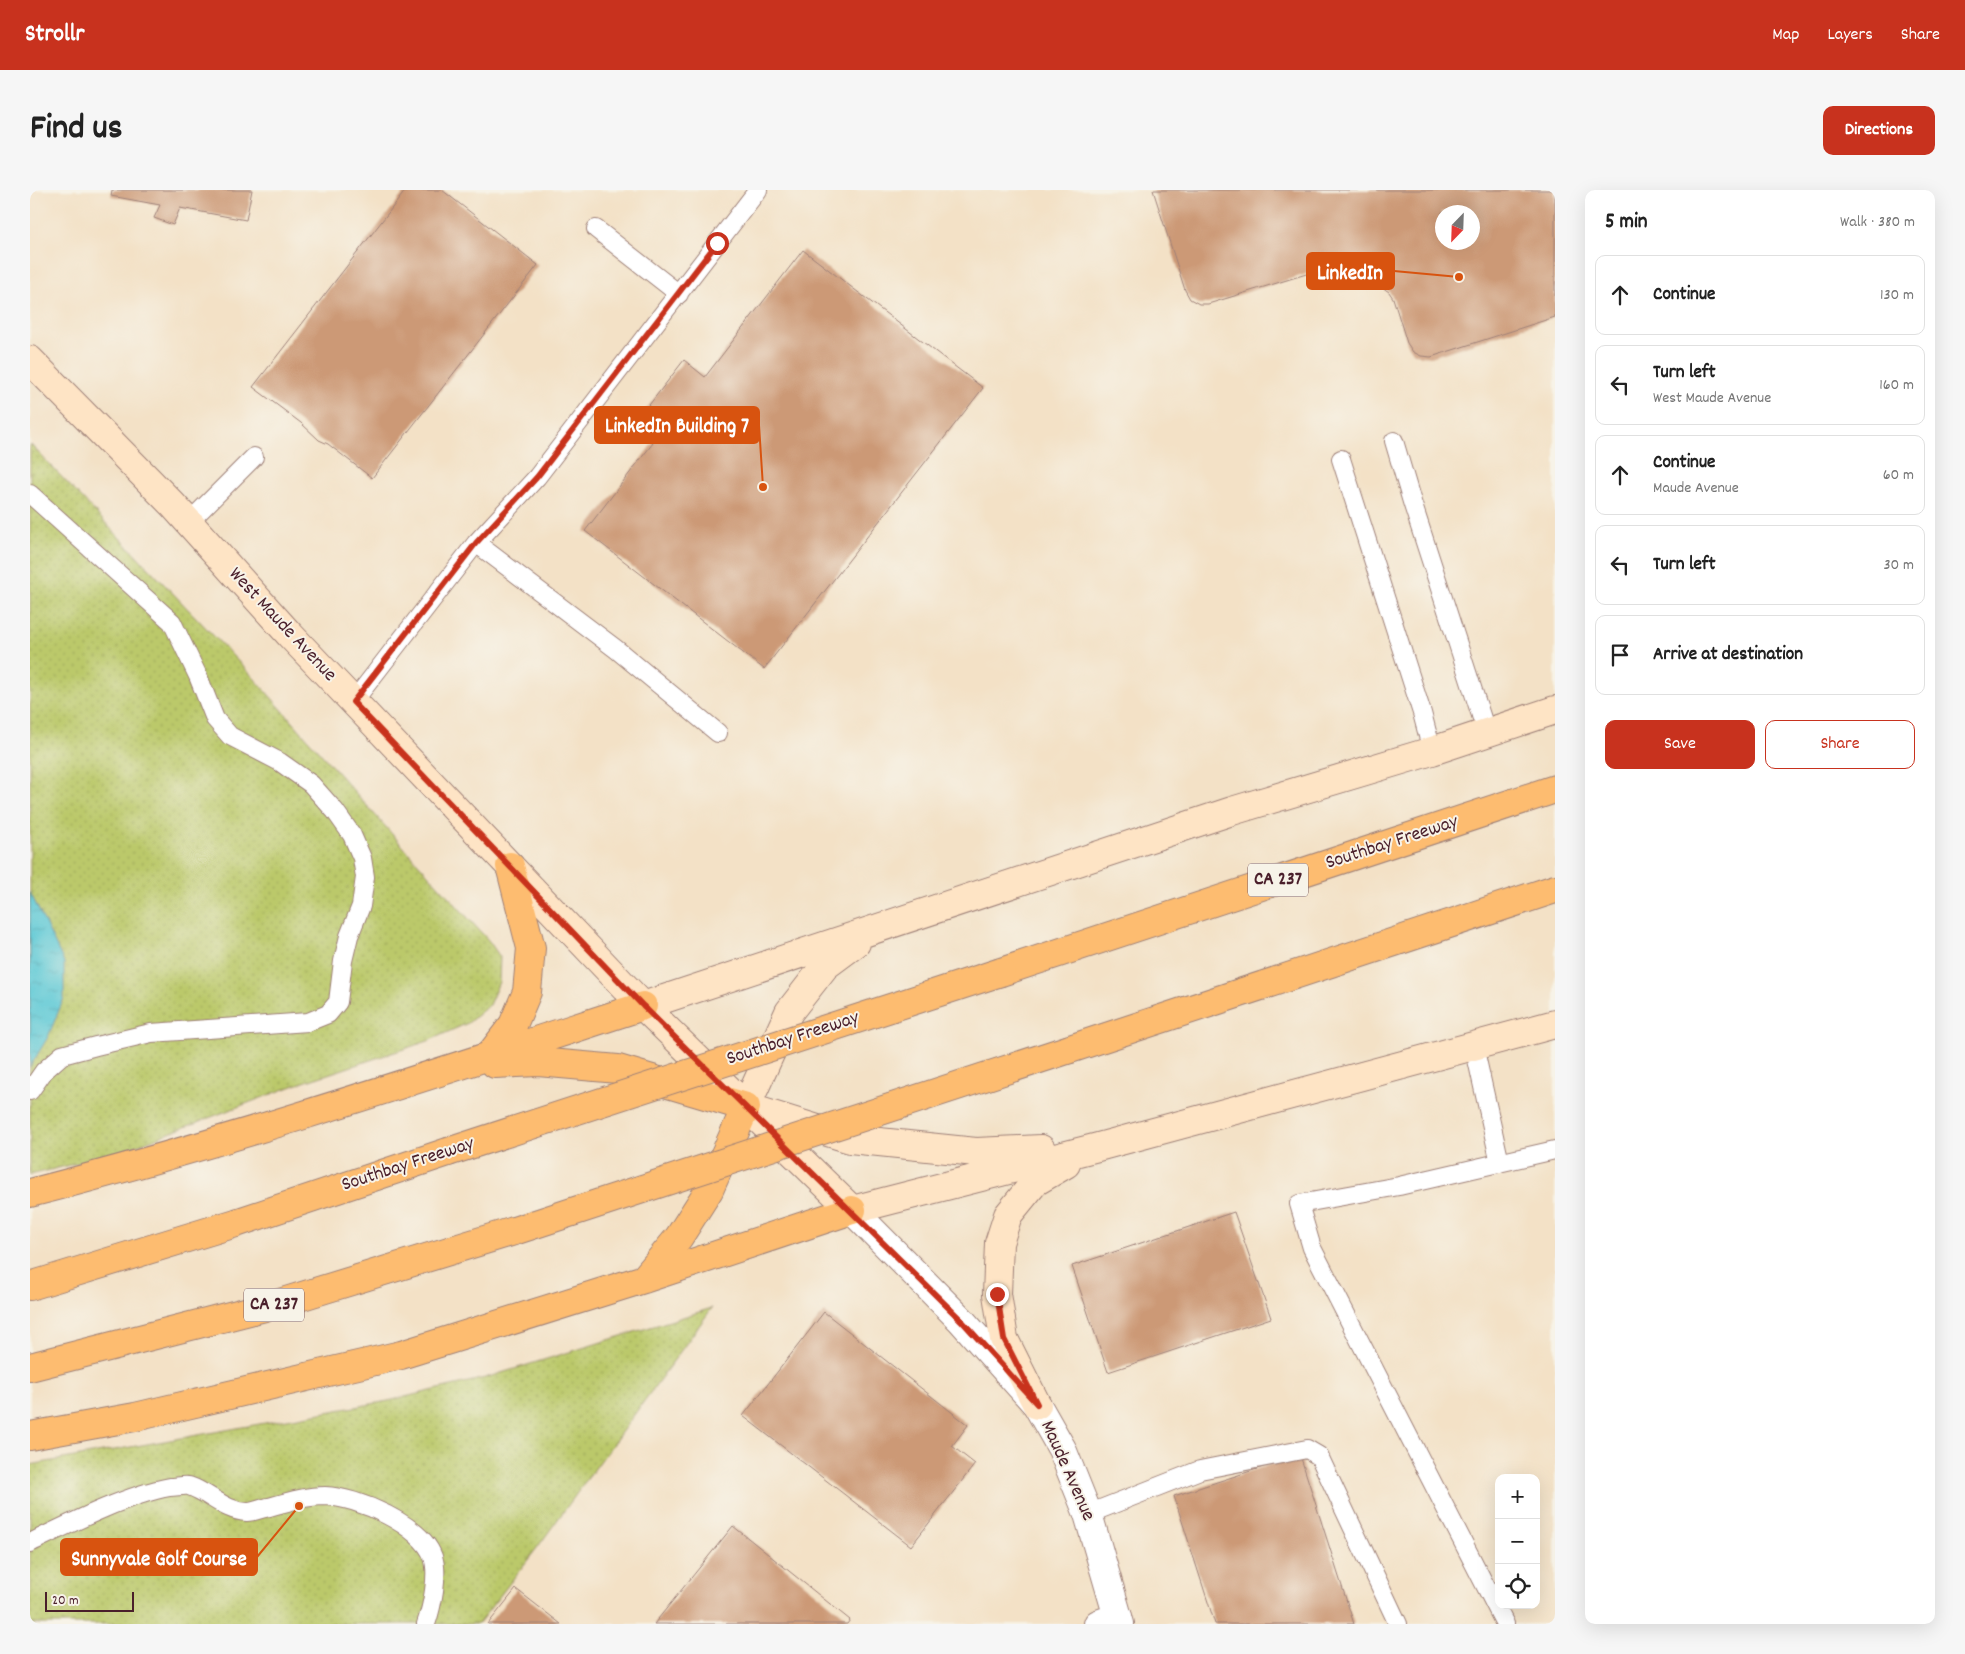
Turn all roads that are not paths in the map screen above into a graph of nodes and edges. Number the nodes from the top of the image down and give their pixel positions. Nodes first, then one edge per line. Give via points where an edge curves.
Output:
1 (758, 190) edge
2 (596, 229) dead end
3 (679, 294) junction
4 (30, 360) edge
5 (1394, 441) dead end
6 (254, 457) dead end
7 (1341, 459) dead end
8 (30, 494) edge
9 (189, 522) junction
10 (476, 543) junction
11 (353, 702) junction
12 (1555, 710) edge
13 (718, 733) dead end
14 (1487, 734) junction
15 (1432, 751) junction
16 (1555, 789) edge
17 (510, 866) junction
18 (1555, 889) edge
19 (871, 931) junction
20 (643, 1006) junction
21 (1555, 1024) edge
22 (1474, 1046) junction
23 (490, 1055) junction
24 (455, 1066) junction
25 (30, 1091) edge
26 (746, 1106) junction
27 (1098, 1147) junction
28 (1555, 1150) edge
29 (1500, 1163) junction
30 (30, 1193) edge
31 (852, 1210) junction
32 (644, 1279) junction
33 (30, 1286) edge
34 (30, 1367) edge
35 (1037, 1404) junction
36 (30, 1436) edge
37 (1088, 1514) junction
38 (30, 1543) edge
39 (1112, 1622) edge
40 (426, 1624) edge
41 (1398, 1624) edge
42 (1505, 1624) edge

1 - 3 lane
2 - 3 lane
3 - 10 lane via 537,477
4 - 9 main road, West Maude Avenue
5 - 14 lane
6 - 9 lane
7 - 15 lane
8 - 25 lane via 172,622 215,719 230,736 280,762 311,784 352,835 362,858 365,877 361,906 343,961 338,1002 328,1014 308,1022 151,1033 96,1046 62,1055 44,1071
9 - 11 main road, West Maude Avenue
10 - 11 lane
10 - 13 lane via 616,649
11 - 17 main road, West Maude Avenue
12 - 14 main road
14 - 15 main road
15 - 19 main road via 1232,811
16 - 33 highway, Southbay Freeway / CA 237, bridge via 236,1223
17 - 20 main road, West Maude Avenue
17 - 23 highway via 531,948 527,992 513,1025
18 - 34 highway, CA 237, bridge via 514,1231 273,1305
19 - 20 main road
19 - 26 main road via 825,966 789,1012
20 - 23 highway
20 - 26 main road, West Maude Avenue
21 - 22 main road
22 - 27 main road
22 - 29 lane
23 - 24 highway
24 - 26 highway via 538,1062 618,1069
24 - 30 highway via 144,1163
26 - 27 main road via 850,1139 926,1148 976,1152
26 - 31 main road, West Maude Avenue
26 - 32 highway via 709,1190 679,1237
27 - 31 main road
27 - 35 main road via 1035,1182 1008,1215 999,1243 997,1294 1004,1339
28 - 29 lane
29 - 42 lane via 1299,1204 1312,1248
31 - 32 highway
31 - 35 street, Maude Avenue via 961,1320
32 - 36 highway via 401,1356 135,1417
35 - 37 street, Maude Avenue via 1062,1449
37 - 39 street, Maude Avenue
37 - 41 lane via 1200,1470 1307,1449 1319,1456
38 - 40 lane via 138,1495 170,1488 187,1486 224,1507 248,1512 325,1496 355,1501 380,1511 421,1538 433,1557 435,1577

